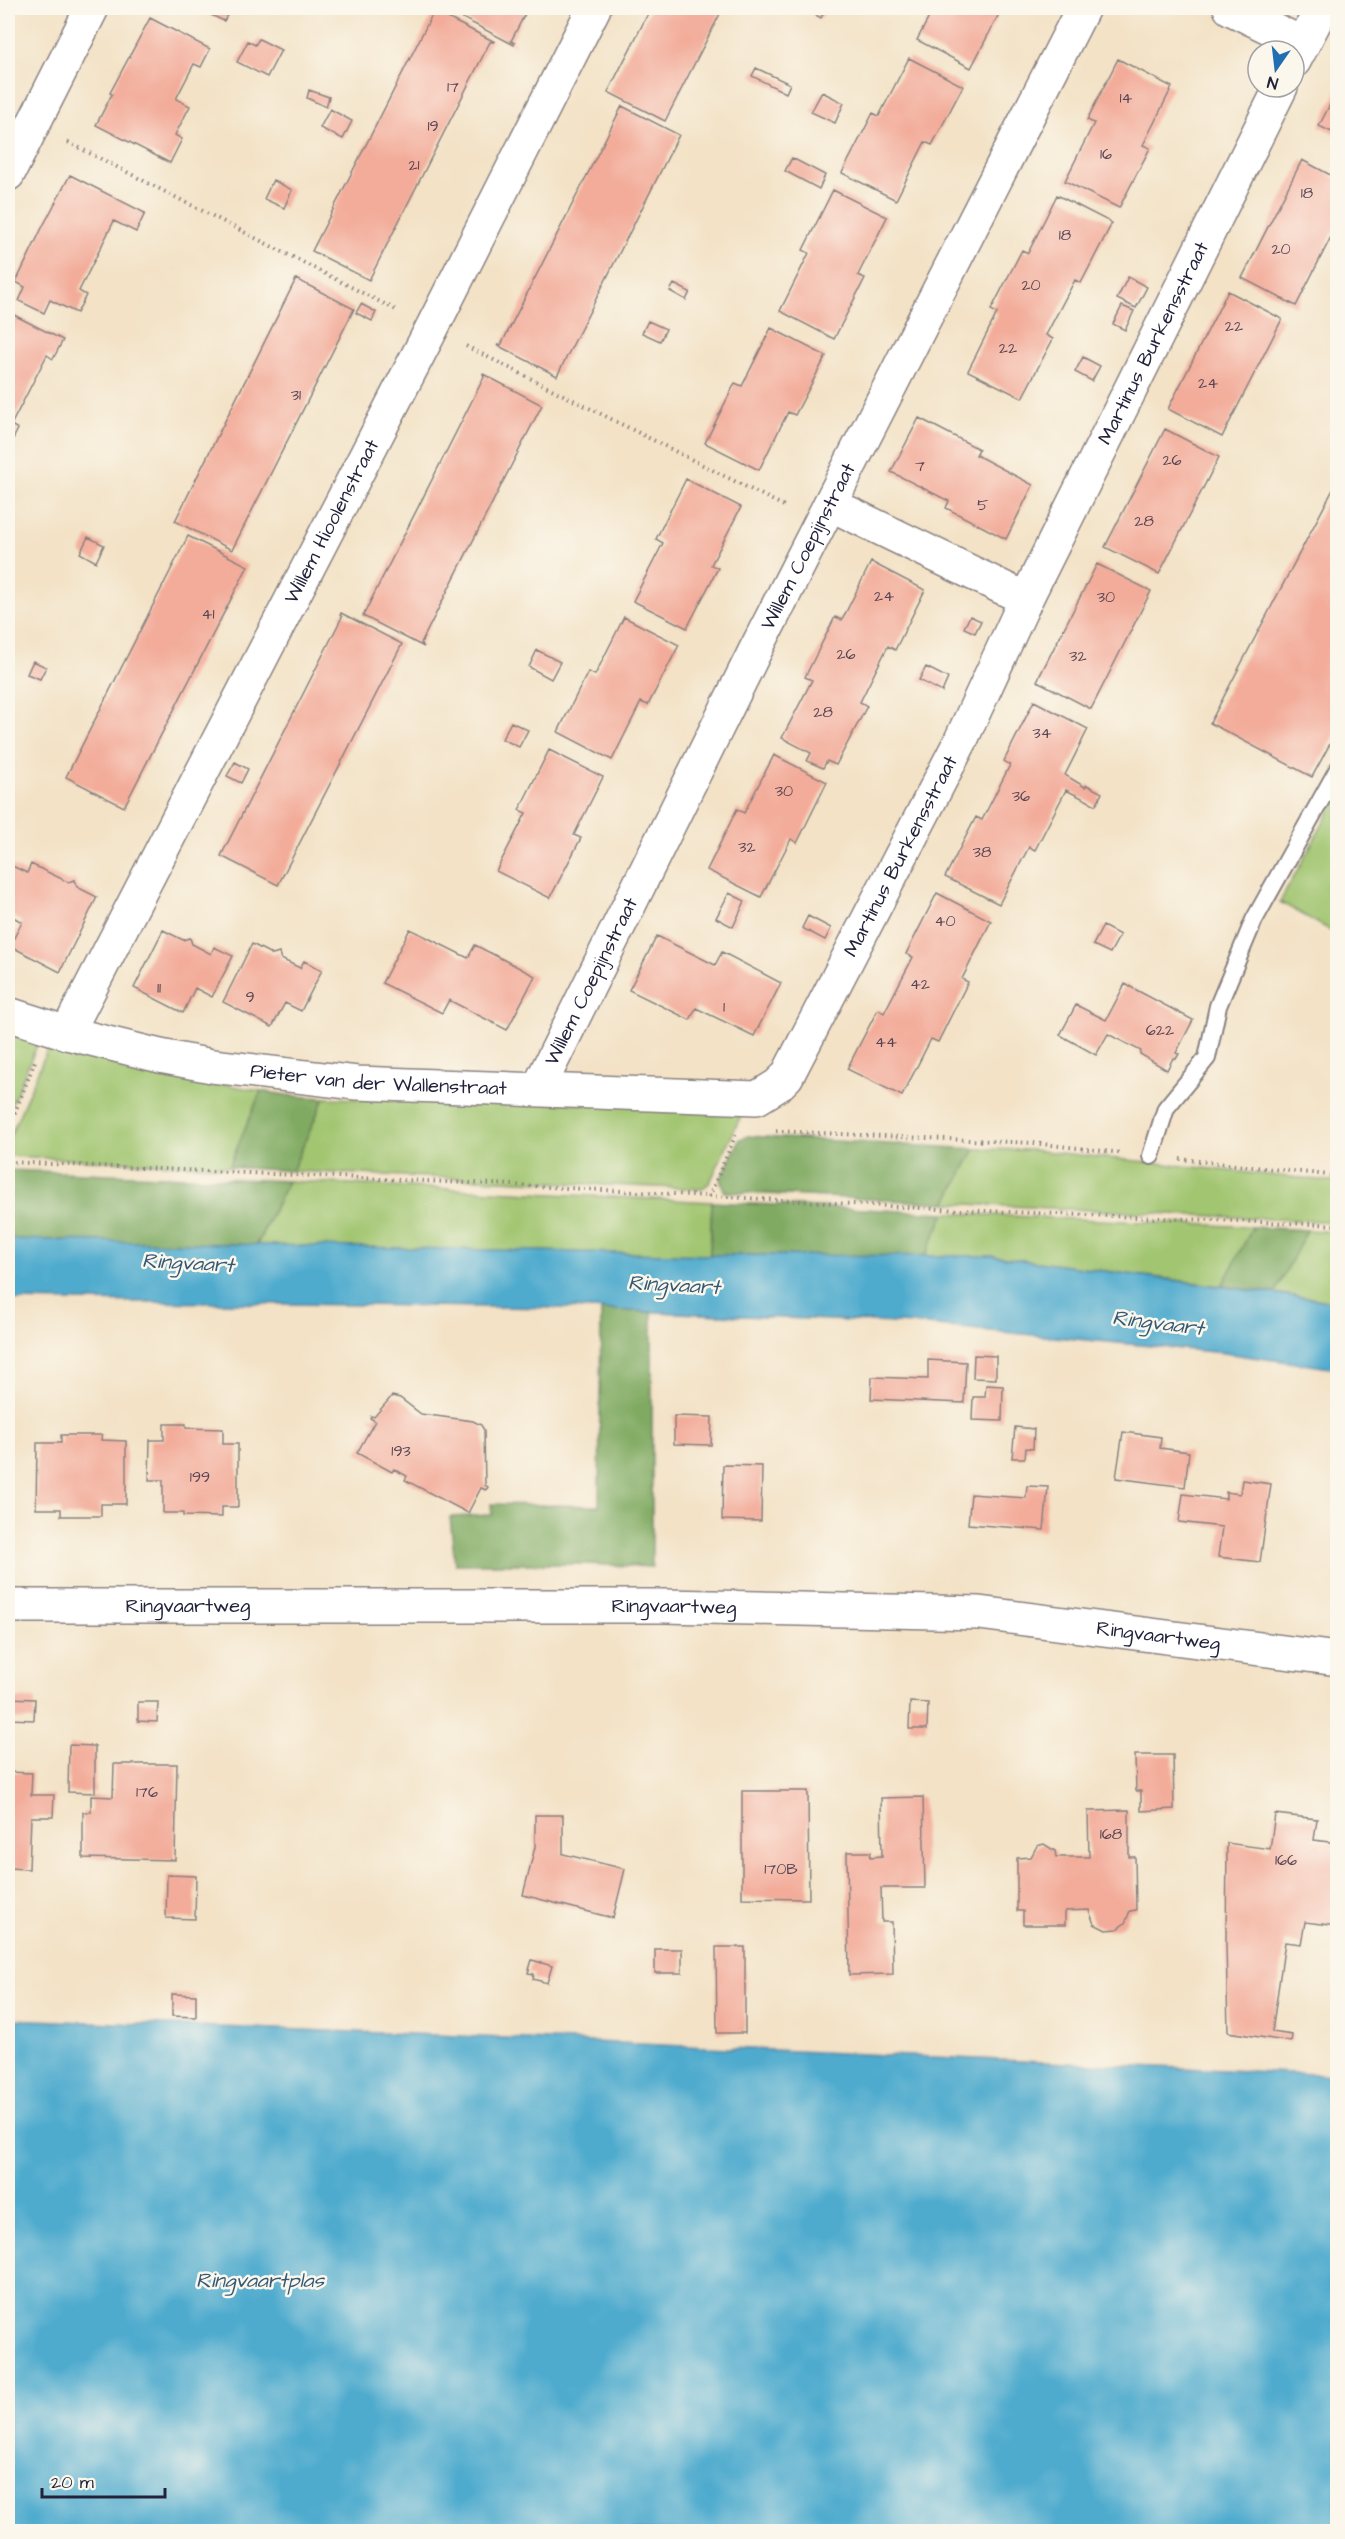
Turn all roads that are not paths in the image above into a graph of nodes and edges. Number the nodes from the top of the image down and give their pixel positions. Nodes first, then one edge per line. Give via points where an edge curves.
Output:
1 (92, 8) edge
2 (594, 8) edge
3 (1083, 8) edge
4 (1230, 8) edge
5 (1322, 8) edge
6 (1277, 39) edge
7 (1305, 39) edge
8 (1275, 99) edge
9 (8, 174) edge
10 (825, 514) junction
11 (1026, 599) junction
12 (1338, 769) edge
13 (8, 1014) edge
14 (68, 1033) junction
15 (538, 1089) junction
16 (757, 1103) joint
17 (1151, 1156) road end
18 (8, 1605) edge
19 (1338, 1659) edge

1 - 9 street
2 - 14 street, Willem Hioolenstraat
3 - 10 street, Willem Coepijnstraat
4 - 6 street
5 - 7 street
8 - 11 street, Martinus Burkensstraat
10 - 11 street
10 - 15 street, Willem Coepijnstraat
11 - 16 street, Martinus Burkensstraat via 961,740 787,1076
12 - 17 lane via 1254,920 1218,1006 1207,1058 1166,1108
13 - 14 street, Pieter van der Wallenstraat
14 - 15 street, Pieter van der Wallenstraat via 202,1064 308,1078
15 - 16 street, Pieter van der Wallenstraat
18 - 19 street, Ringvaartweg via 652,1606 979,1613

